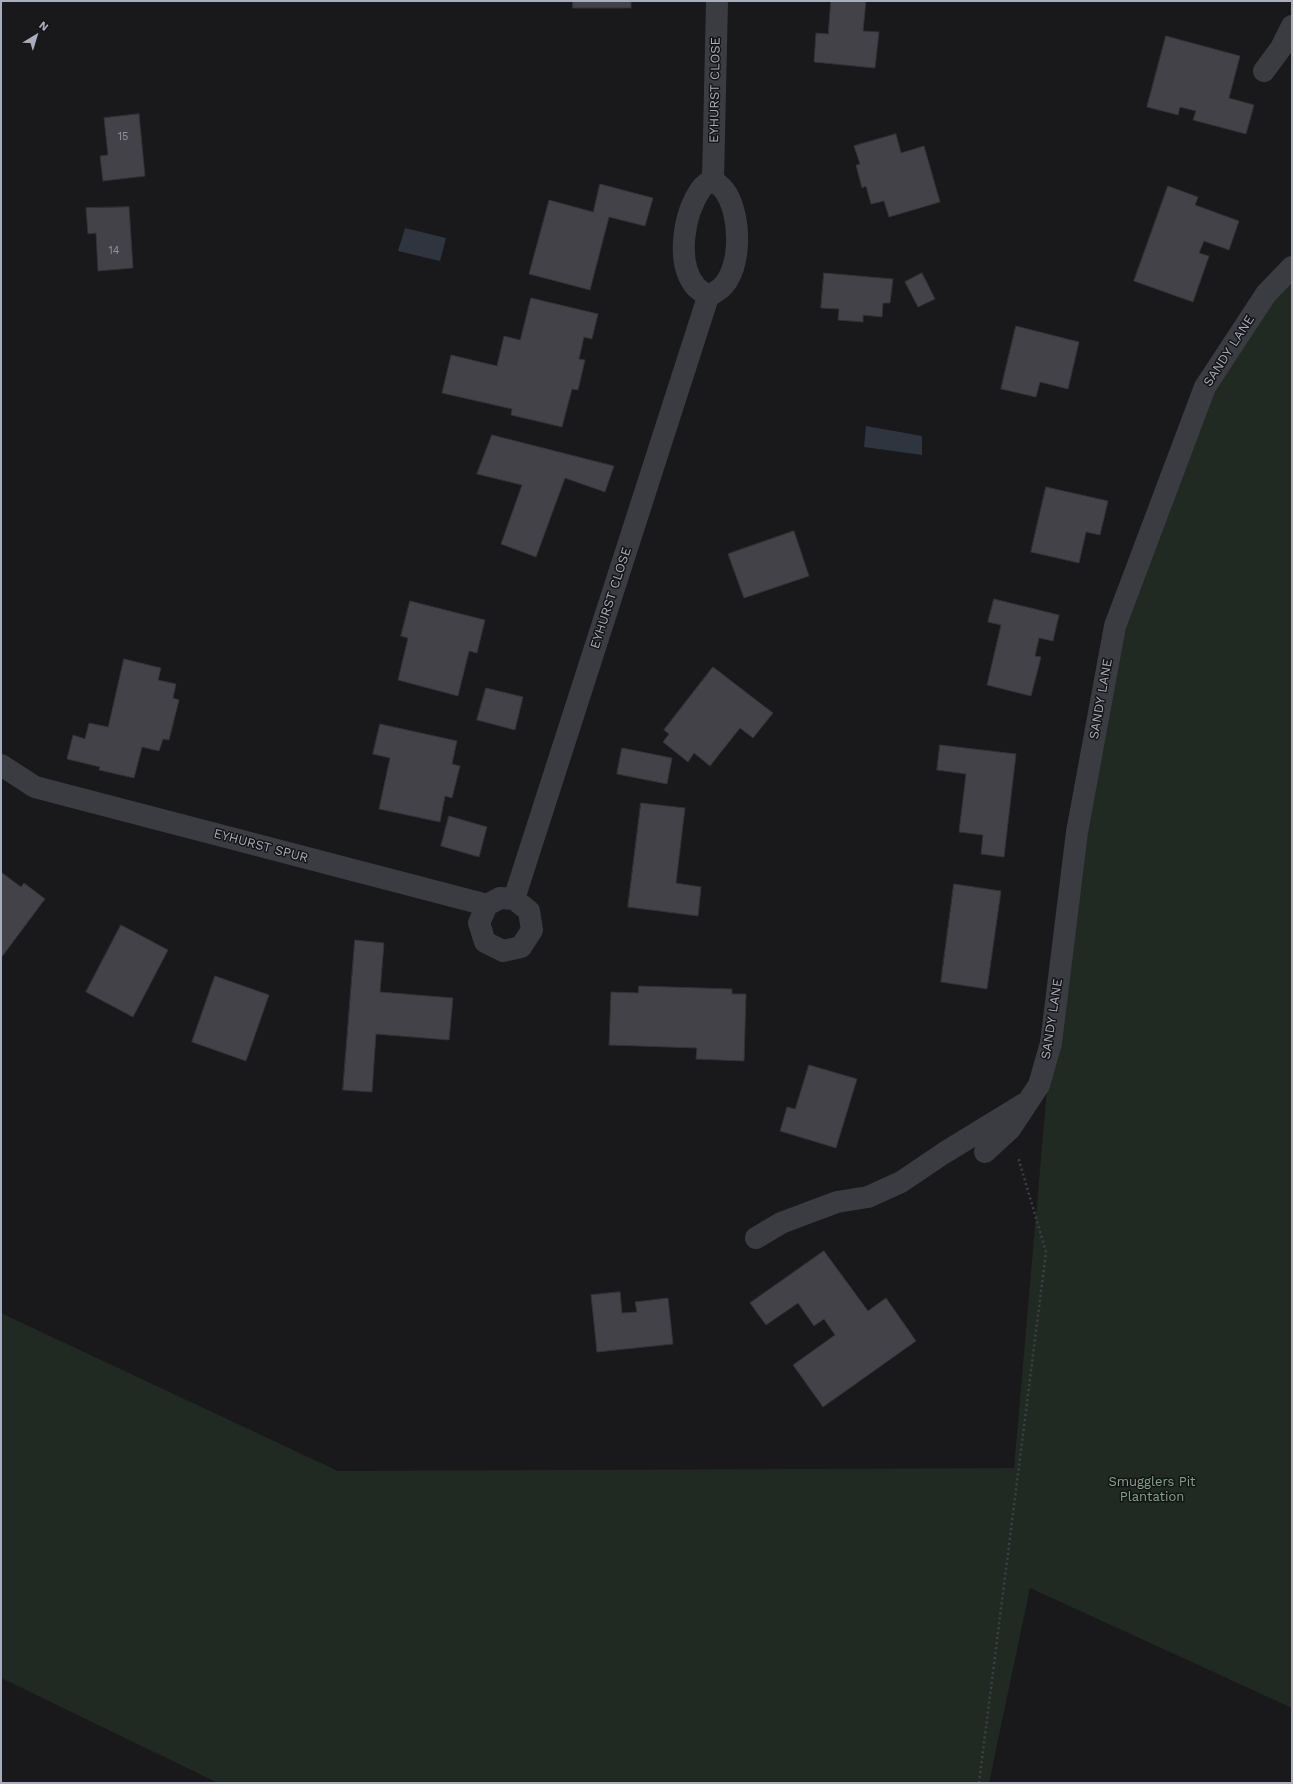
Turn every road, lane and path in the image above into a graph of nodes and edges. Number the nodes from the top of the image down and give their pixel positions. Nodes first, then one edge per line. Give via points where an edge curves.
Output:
1 (717, 1) edge
2 (1292, 26) edge
3 (1264, 71) dead end
4 (713, 179) junction
5 (1292, 267) edge
6 (708, 297) junction
7 (1, 765) edge
8 (514, 899) junction
9 (487, 905) junction
10 (1028, 1101) junction
11 (1010, 1129) junction
12 (985, 1152) dead end
13 (756, 1238) dead end
14 (979, 1783) edge

1 - 4 street, EYHURST CLOSE
2 - 3 street via 1281,48
4 - 6 street via 702,188 689,215 684,252 687,269 696,286
4 - 6 street via 724,190 730,202 735,218 737,254 732,272 722,288
5 - 10 street, SANDY LANE via 1266,294 1205,387 1115,626 1077,832 1051,1043 1039,1086
6 - 8 street, EYHURST CLOSE
7 - 9 street, EYHURST SPUR via 35,787
8 - 9 street via 500,898
8 - 9 street via 530,911 532,930 521,947 503,951 485,942 479,923
10 - 11 street, SANDY LANE
10 - 13 street via 901,1182 868,1197 837,1202 781,1223
11 - 12 street, SANDY LANE
11 - 14 path via 1046,1252

